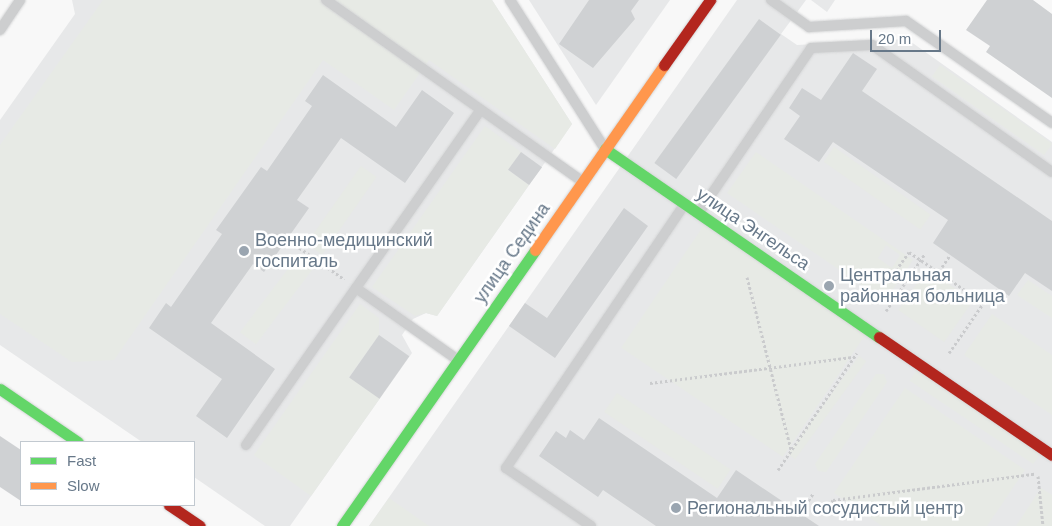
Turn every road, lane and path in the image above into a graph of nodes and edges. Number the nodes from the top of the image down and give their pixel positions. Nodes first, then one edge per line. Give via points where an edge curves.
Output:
1 (20, 0) edge
2 (326, 0) edge
3 (510, 0) edge
4 (710, 0) edge
5 (771, 0) edge
6 (0, 30) edge
7 (481, 110) junction
8 (1052, 123) edge
9 (606, 150) junction
10 (1052, 172) edge
11 (583, 182) junction
12 (685, 204) junction
13 (698, 213) junction
14 (287, 239) dead end
15 (737, 240) junction
16 (924, 255) dead end
17 (950, 255) dead end
18 (921, 260) junction
19 (942, 267) dead end
20 (908, 278) junction
21 (356, 288) junction
22 (987, 298) dead end
23 (984, 303) junction
24 (872, 332) junction
25 (854, 357) junction
26 (947, 357) dead end
27 (458, 360) junction
28 (770, 368) junction
29 (650, 383) dead end
30 (0, 389) edge
31 (77, 441) edge
32 (246, 445) dead end
33 (791, 450) junction
34 (1052, 455) edge
35 (778, 470) dead end
36 (813, 494) dead end
37 (170, 506) edge
38 (829, 506) dead end
39 (800, 513) dead end
40 (200, 526) edge
41 (342, 526) edge
42 (591, 526) edge
43 (1043, 526) edge

1 - 6 lane
2 - 7 lane
3 - 9 lane, улица Энгельса
4 - 9 street, улица Седина
5 - 8 lane via 809,27 906,21
7 - 11 lane
7 - 21 lane
9 - 11 street, улица Седина
9 - 12 street, улица Энгельса
10 - 13 lane via 872,45 811,48
11 - 27 street, улица Седина
12 - 13 street, улица Энгельса
12 - 42 lane via 506,468
13 - 15 street, улица Энгельса
14 - 21 path
15 - 24 street, улица Энгельса
15 - 28 path
16 - 18 path
17 - 19 path
18 - 20 path
18 - 20 path via 909,252 900,264 896,270
18 - 23 path
20 - 24 path
21 - 27 lane
21 - 32 lane
22 - 23 path
23 - 26 path
24 - 25 path
24 - 34 street, улица Энгельса
25 - 28 path
25 - 33 path
27 - 41 street, улица Седина
28 - 29 path
28 - 33 path
30 - 31 street
33 - 35 path
36 - 39 path
37 - 40 street
38 - 43 path via 833,500 1037,474

